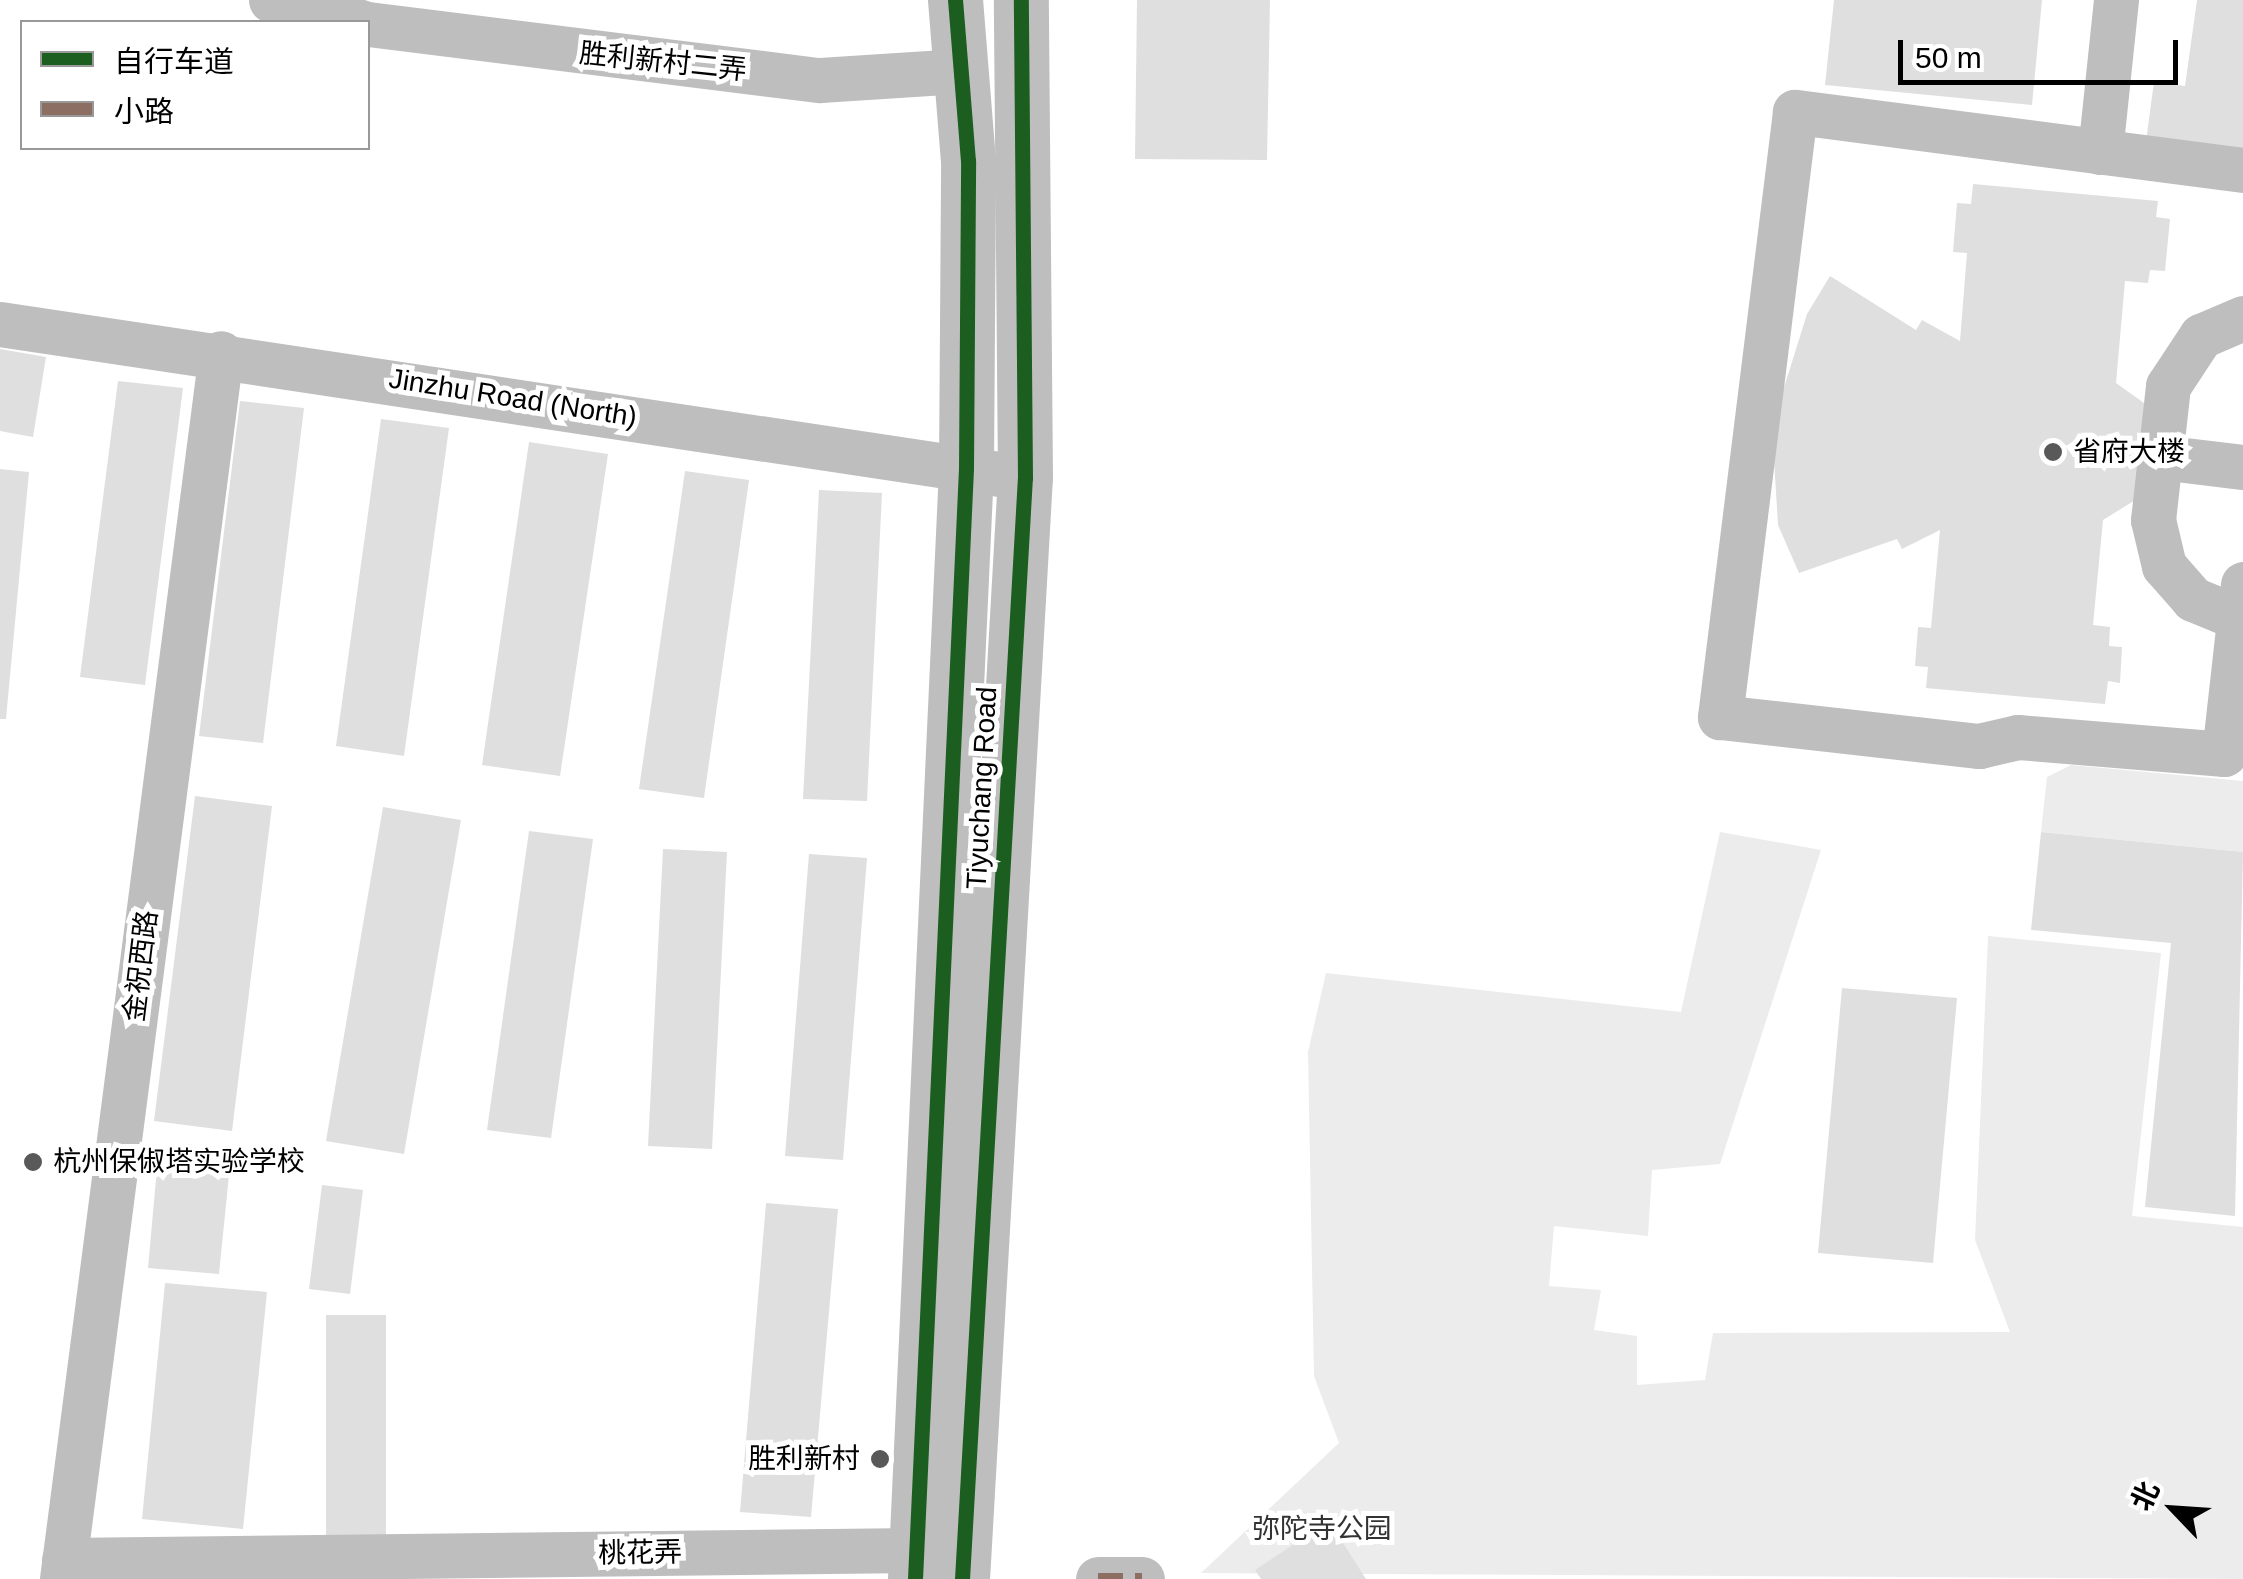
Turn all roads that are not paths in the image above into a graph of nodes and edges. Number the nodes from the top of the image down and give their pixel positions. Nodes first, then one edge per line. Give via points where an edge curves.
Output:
1 (272, 0) edge
2 (954, 0) edge
3 (1021, 0) edge
4 (2116, 0) edge
5 (352, 20) edge
6 (370, 24) edge
7 (960, 72) junction
8 (2100, 152) junction
9 (2243, 170) edge
10 (2243, 318) edge
11 (0, 324) edge
12 (221, 352) junction
13 (2160, 457) junction
14 (2243, 466) edge
15 (966, 468) junction
16 (1025, 478) junction
17 (2241, 602) edge
18 (2236, 705) edge
19 (916, 1564) edge
20 (63, 1570) edge
21 (962, 1579) edge
22 (1098, 1579) edge
23 (1142, 1579) edge

1 - 5 street, 胜利新村二弄
2 - 7 main road, Tiyuchang Road
3 - 16 main road, Tiyuchang Road
4 - 8 street
6 - 7 street, 胜利新村二弄 via 820,80
7 - 15 main road, Tiyuchang Road
8 - 9 street
8 - 18 street via 1795,112 1720,717 1979,746 2018,738 2224,754
10 - 13 street via 2182,354 2168,386
11 - 12 street, Jinzhu Road (North)
12 - 15 street, Jinzhu Road (North)
12 - 20 street, 金祝西路
13 - 14 street
13 - 17 street via 2153,520 2164,566 2193,599
15 - 16 street, Jinzhu Road (North)
15 - 19 main road, Tiyuchang Road
16 - 21 main road, Tiyuchang Road
17 - 18 street
19 - 20 street, 桃花弄
22 - 23 street

